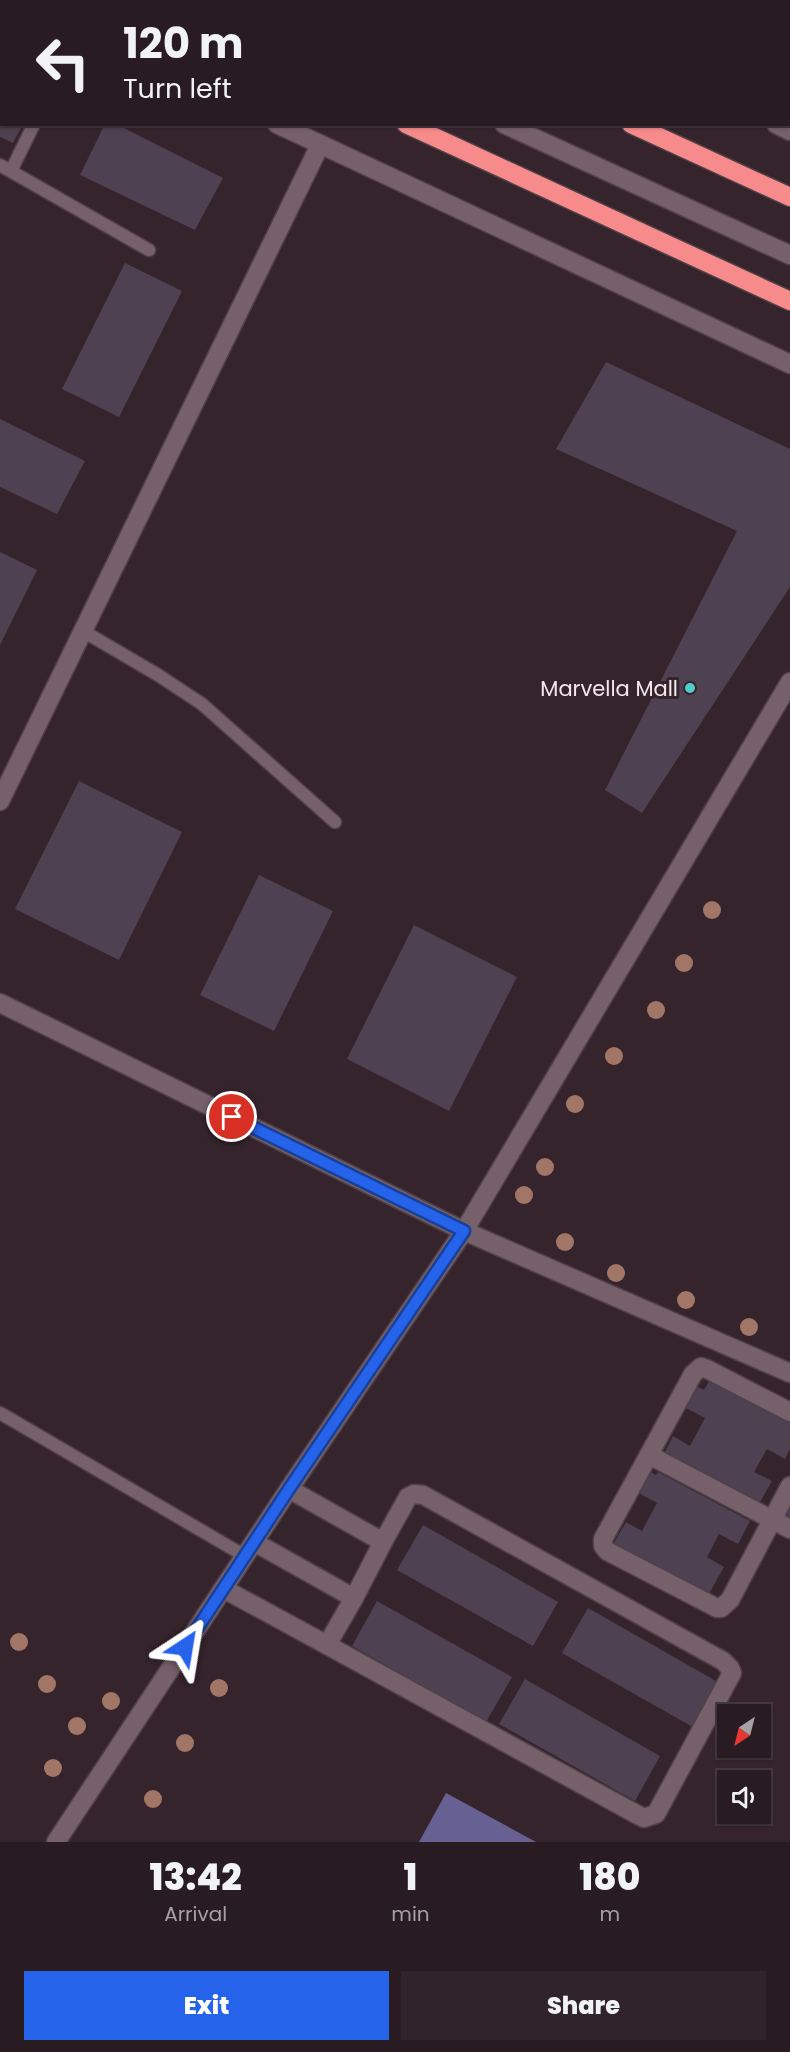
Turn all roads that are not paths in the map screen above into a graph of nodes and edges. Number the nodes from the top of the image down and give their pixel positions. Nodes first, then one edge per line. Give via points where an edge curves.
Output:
1 (33, 126) edge
2 (282, 126) edge
3 (410, 126) edge
4 (508, 126) edge
5 (635, 126) edge
6 (320, 145) junction
7 (6, 168) edge
8 (790, 197) edge
9 (149, 250) dead end
10 (790, 255) edge
11 (790, 301) edge
12 (790, 364) edge
13 (83, 632) junction
14 (790, 682) edge
15 (0, 801) edge
16 (334, 822) dead end
17 (0, 1003) edge
18 (464, 1231) junction
19 (790, 1373) edge
20 (790, 1412) edge
21 (0, 1413) edge
22 (649, 1455) junction
23 (790, 1486) edge
24 (289, 1489) junction
25 (772, 1520) junction
26 (790, 1529) edge
27 (383, 1542) junction
28 (250, 1549) junction
29 (224, 1589) junction
30 (354, 1598) junction
31 (327, 1645) junction
32 (56, 1842) edge

1 - 7 lane
2 - 6 street
3 - 11 highway
4 - 10 street
5 - 8 highway
6 - 12 street
6 - 13 street
7 - 9 lane
13 - 15 street
13 - 16 lane via 202,704
14 - 18 street
17 - 18 street
18 - 19 street
18 - 24 street
20 - 22 street via 701,1367 693,1374
21 - 28 lane
22 - 25 street
22 - 25 street via 603,1539 607,1551 722,1608 730,1600
23 - 25 street
24 - 27 street
24 - 28 street
25 - 26 street
27 - 30 street
27 - 31 street via 408,1497 423,1495 723,1661 732,1673 657,1814 644,1818
28 - 29 street
28 - 30 street
29 - 31 street
29 - 32 street
30 - 31 street

